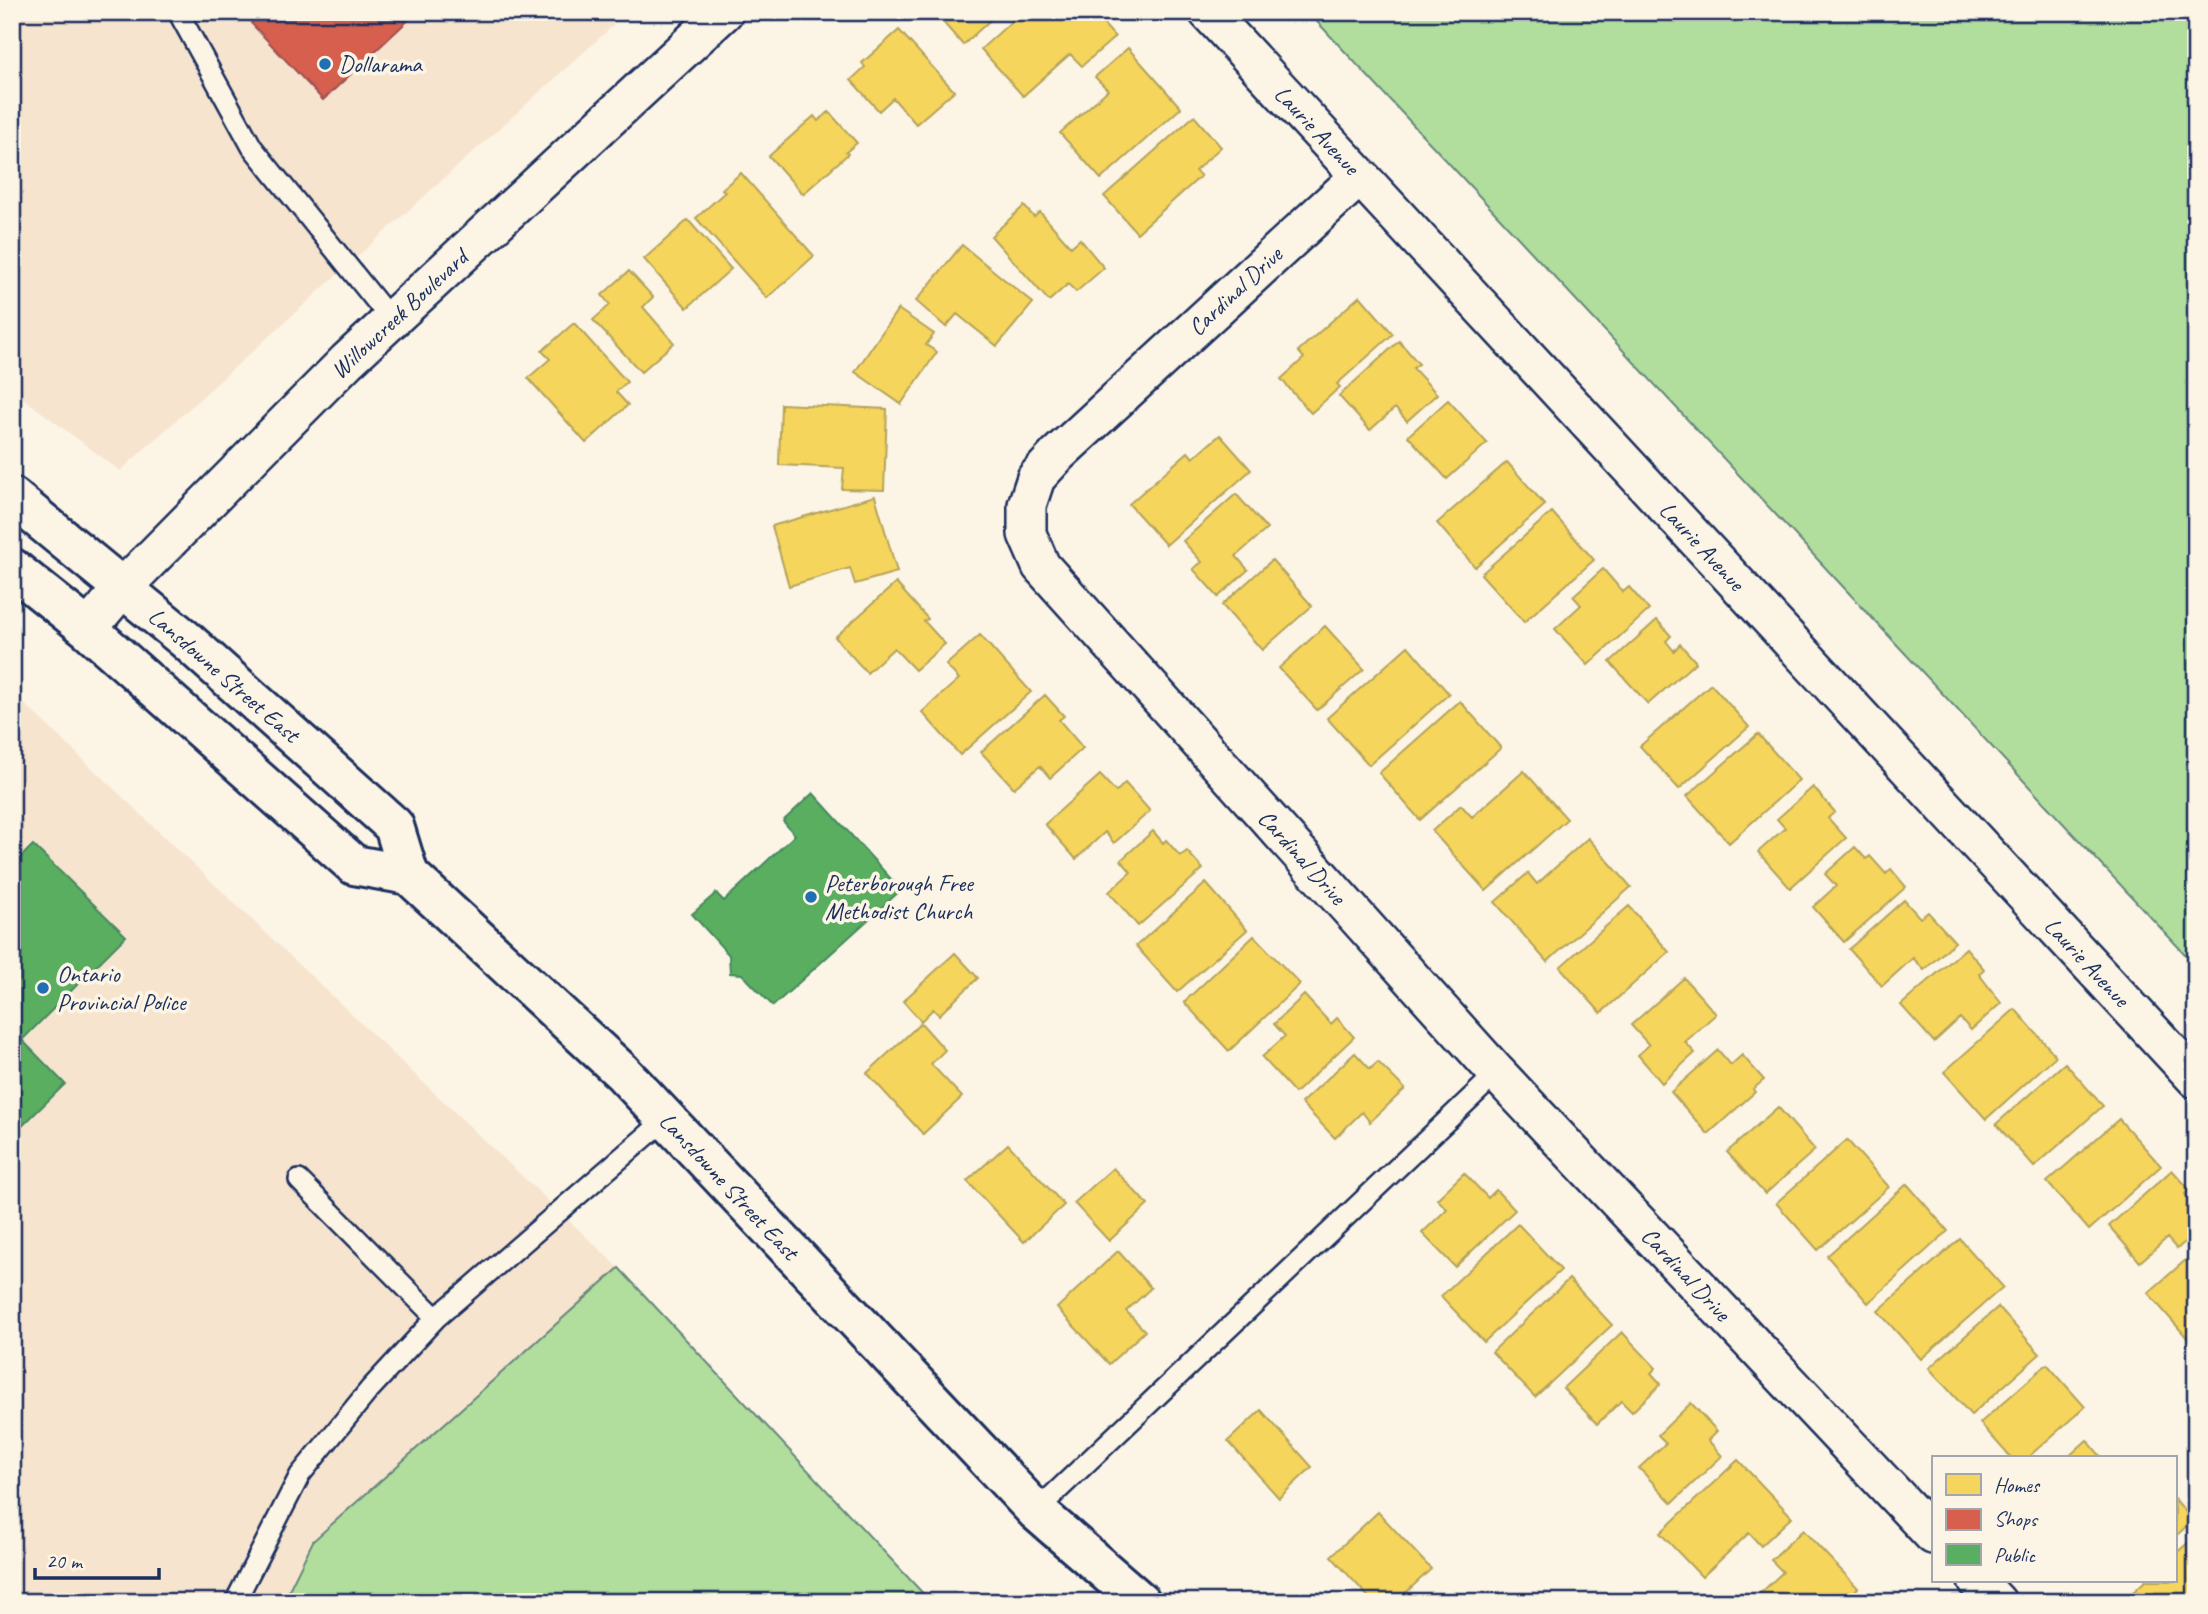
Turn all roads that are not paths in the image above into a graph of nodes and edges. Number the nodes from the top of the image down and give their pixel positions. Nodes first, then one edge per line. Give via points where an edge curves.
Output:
1 (178, 12) edge
2 (724, 12) edge
3 (1208, 12) edge
4 (1360, 176) junction
5 (392, 321) junction
6 (12, 497) edge
7 (12, 568) edge
8 (123, 587) junction
9 (88, 629) junction
10 (409, 875) junction
11 (1497, 1073) junction
12 (2196, 1079) edge
13 (666, 1119) junction
14 (299, 1180) dead end
15 (436, 1318) junction
16 (1036, 1511) junction
17 (1932, 1534) edge
18 (1978, 1582) edge
19 (235, 1602) edge
20 (1104, 1602) edge
21 (1140, 1602) edge
22 (1997, 1602) edge

1 - 5 lane via 253,147
2 - 5 street, Willowcreek Boulevard
3 - 4 street, Laurie Avenue
4 - 11 street, Cardinal Drive via 1058,454 1036,478 1027,505 1027,534 1041,566
4 - 12 street, Laurie Avenue
5 - 8 street, Willowcreek Boulevard
6 - 8 main road, Lansdowne Street East
7 - 9 main road
8 - 9 street, Willowcreek Boulevard
8 - 10 main road, Lansdowne Street East via 394,826
9 - 10 main road via 354,865
10 - 13 main road, Lansdowne Street East via 622,1072
11 - 16 lane
11 - 17 street, Cardinal Drive
13 - 15 lane
13 - 16 main road, Lansdowne Street East
14 - 15 lane
15 - 19 lane via 300,1475
16 - 20 main road, Lansdowne Street East
16 - 21 main road, Lansdowne Street East
18 - 22 street

